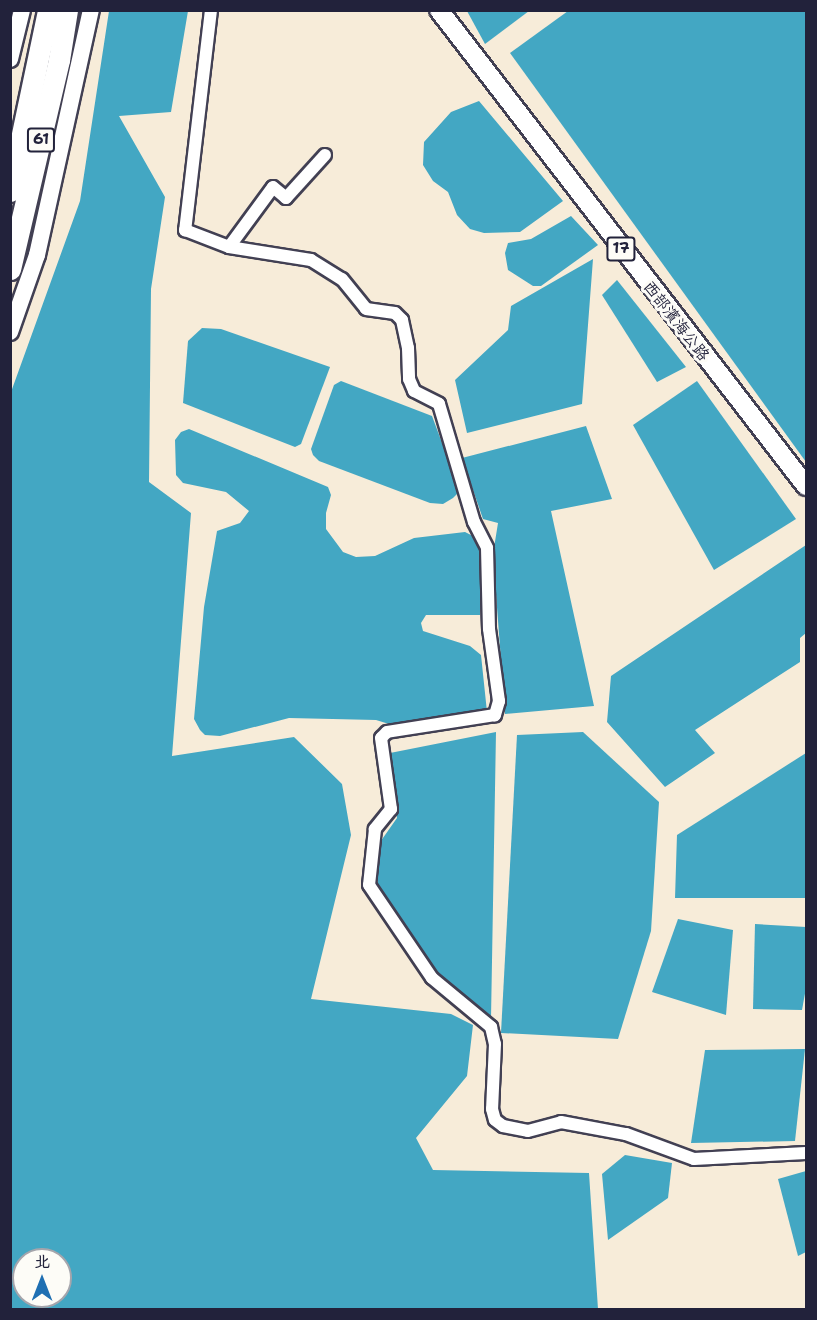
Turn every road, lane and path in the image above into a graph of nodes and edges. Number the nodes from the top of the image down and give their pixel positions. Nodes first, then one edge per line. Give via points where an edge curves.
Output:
1 (22, 10) edge
2 (48, 10) edge
3 (67, 10) edge
4 (91, 10) edge
5 (211, 10) edge
6 (439, 10) edge
7 (10, 59) edge
8 (326, 155) dead end
9 (10, 191) edge
10 (229, 247) junction
11 (10, 269) edge
12 (10, 332) edge
13 (807, 486) edge
14 (807, 1153) edge

1 - 7 street
2 - 9 highway, 61
3 - 11 highway, 61
4 - 12 street via 37,255
5 - 10 street via 185,231
6 - 13 main road, 西部濱海公路 / 17
8 - 10 street via 286,198 273,188
10 - 14 street via 311,260 342,279 366,309 395,313 402,320 409,379 414,391 439,404 474,522 486,548 489,629 499,701 495,715 387,732 381,738 391,809 375,829 369,885 432,978 491,1027 495,1120 502,1126 528,1131 561,1122 615,1132 694,1159

